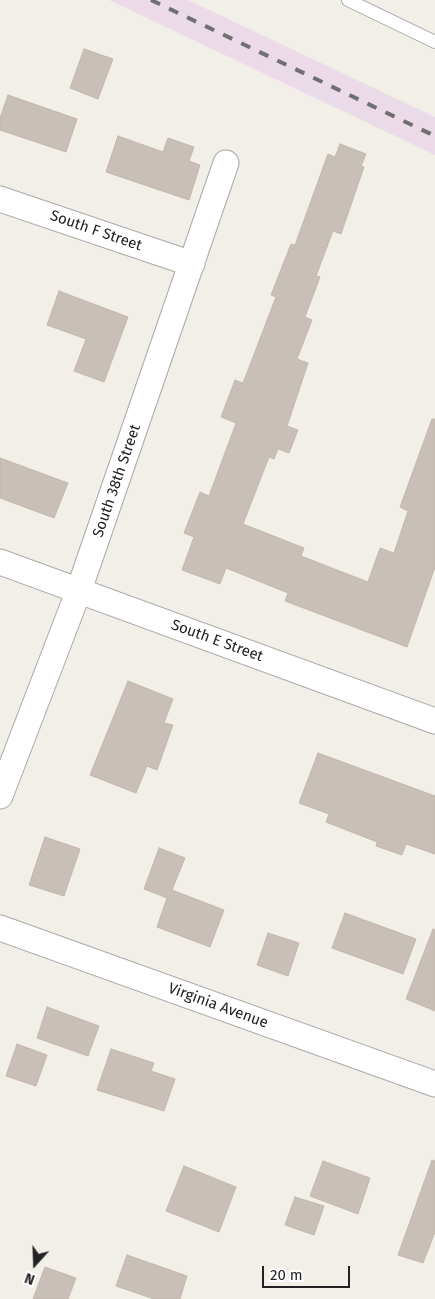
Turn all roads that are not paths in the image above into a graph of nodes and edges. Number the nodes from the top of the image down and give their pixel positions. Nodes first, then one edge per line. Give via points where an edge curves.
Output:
1 (348, 0) edge
2 (435, 42) edge
3 (226, 163) dead end
4 (0, 199) edge
5 (192, 264) junction
6 (0, 562) edge
7 (79, 590) junction
8 (435, 720) edge
9 (0, 796) edge
10 (0, 928) edge
11 (435, 1084) edge

1 - 2 lane
3 - 5 street, South 38th Street
4 - 5 street, South F Street
5 - 7 street, South 38th Street
6 - 7 street, South E Street
7 - 8 street, South E Street
7 - 9 street, South 38th Street
10 - 11 street, Virginia Avenue

